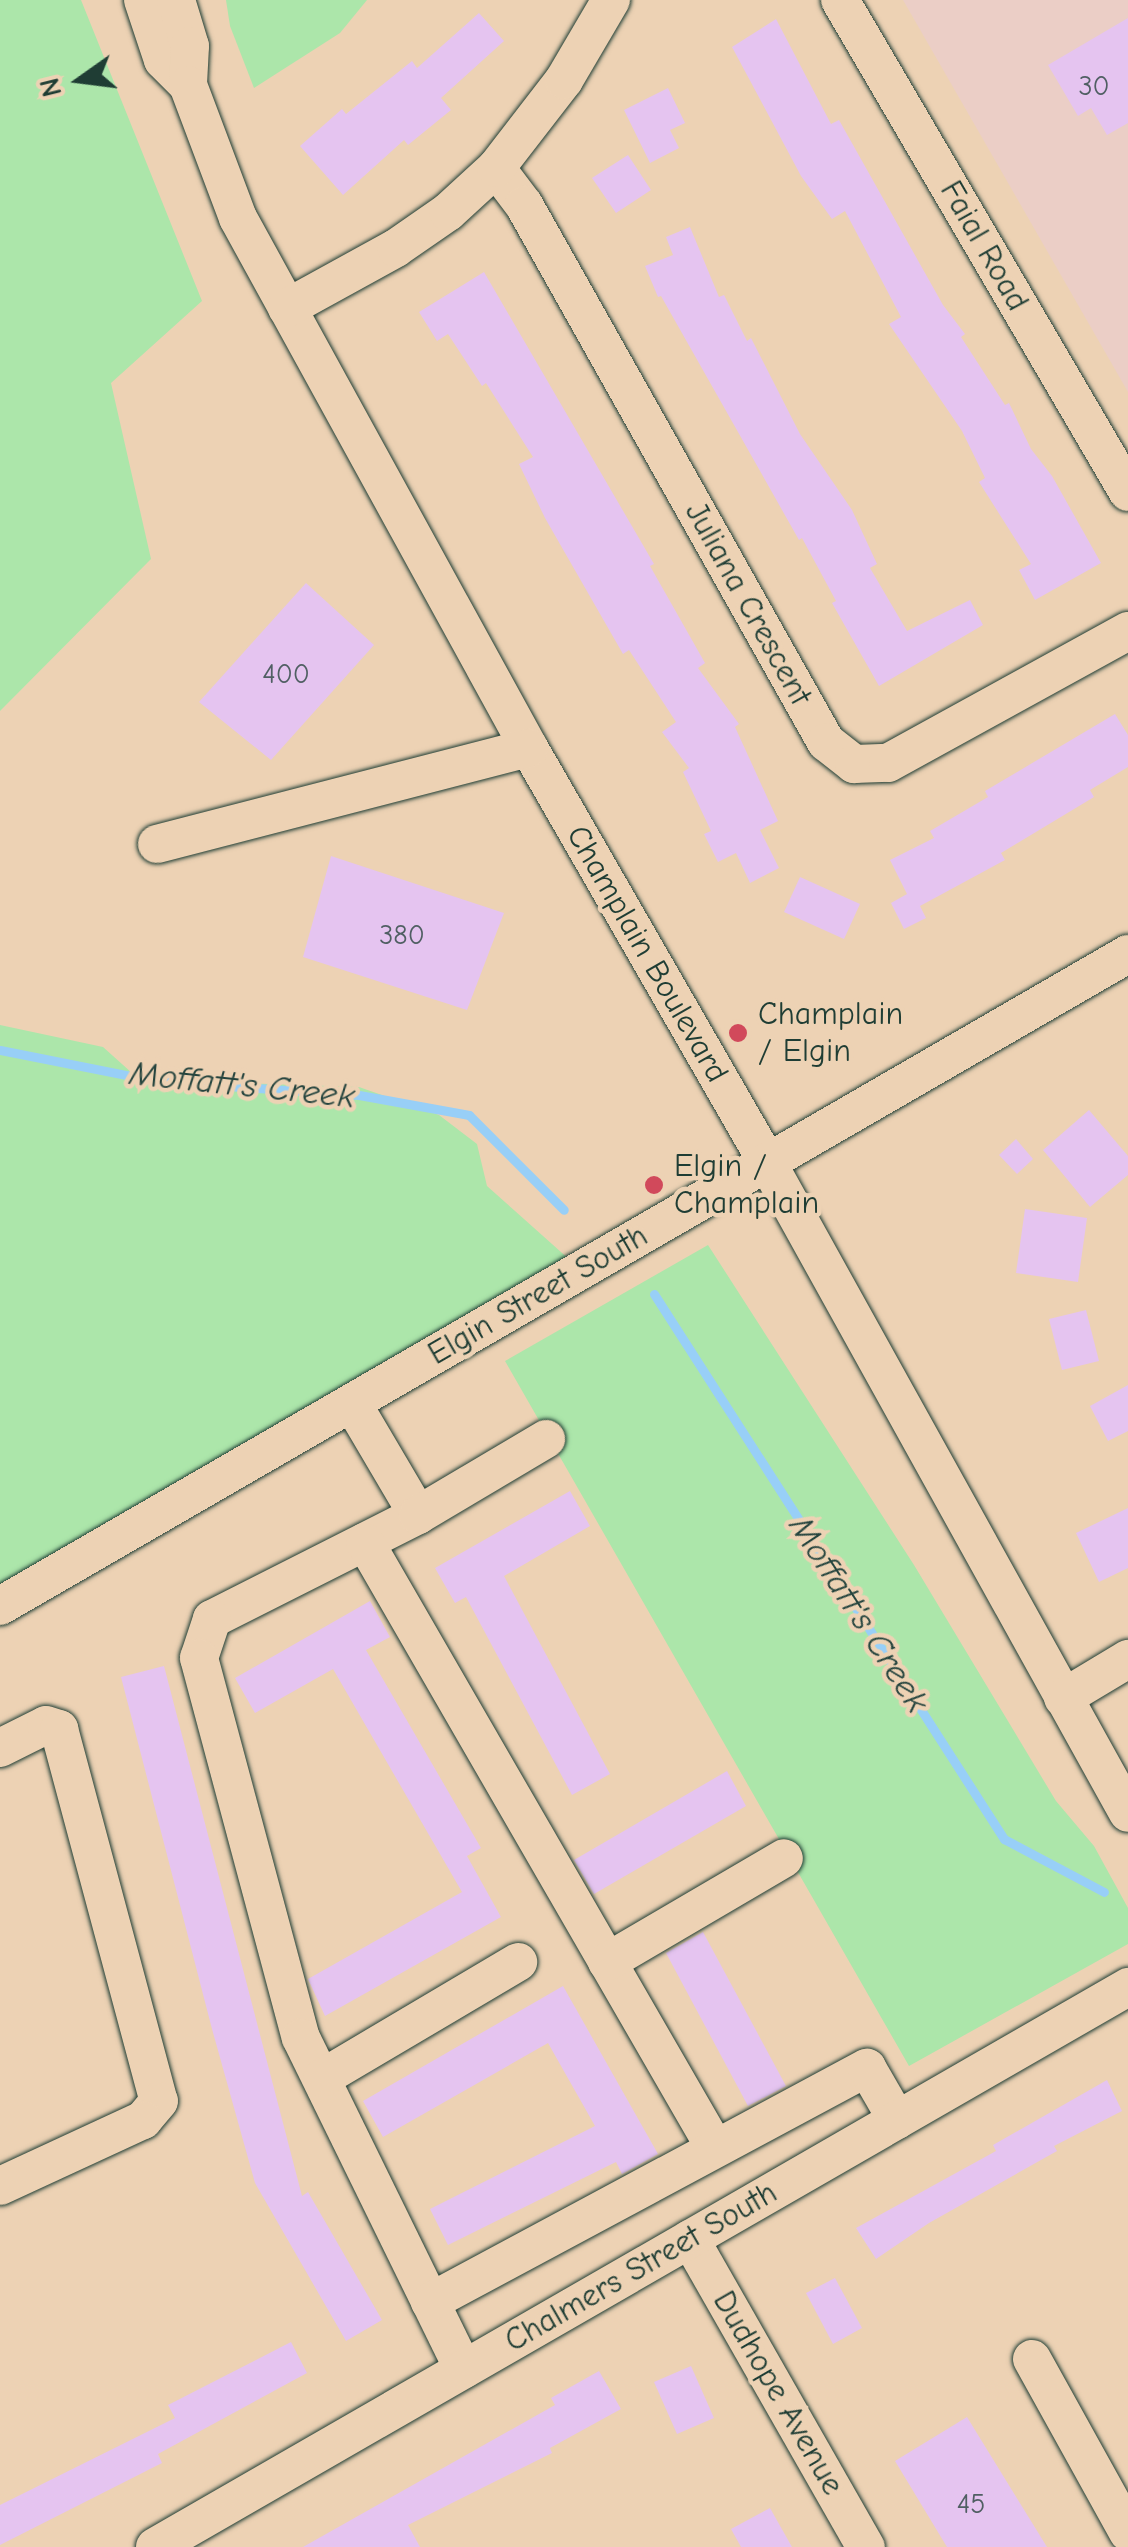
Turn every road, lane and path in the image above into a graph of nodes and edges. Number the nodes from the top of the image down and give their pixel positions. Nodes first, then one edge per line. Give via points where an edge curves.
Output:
1 (143, 0) edge
2 (176, 0) edge
3 (610, 0) edge
4 (840, 0) edge
5 (188, 84) junction
6 (496, 168) junction
7 (287, 308) junction
8 (1128, 492) edge
9 (1128, 631) edge
10 (529, 748) junction
11 (156, 844) dead end
12 (1128, 954) edge
13 (767, 1162) junction
14 (352, 1403) junction
15 (546, 1438) dead end
16 (418, 1516) junction
17 (366, 1542) junction
18 (0, 1606) edge
19 (1128, 1659) edge
20 (1063, 1698) junction
21 (0, 1748) edge
22 (1128, 1813) edge
23 (784, 1858) dead end
24 (518, 1962) dead end
25 (608, 1962) junction
26 (1128, 1987) edge
27 (322, 2078) junction
28 (896, 2120) junction
29 (714, 2148) junction
30 (0, 2186) edge
31 (690, 2239) junction
32 (430, 2302) junction
33 (1032, 2360) dead end
34 (463, 2369) junction
35 (1128, 2532) edge
36 (154, 2547) edge
37 (866, 2547) edge

1 - 5 street, Champlain Boulevard via 163,60
2 - 5 street, Champlain Boulevard via 190,46
3 - 6 street via 564,80
4 - 8 street, Faial Road
5 - 7 street, Champlain Boulevard via 238,218
6 - 7 street via 396,248
6 - 9 street, Juliana Crescent via 524,205 826,742 854,764 888,763
7 - 10 street, Champlain Boulevard
10 - 11 street
10 - 13 street, Champlain Boulevard
12 - 13 street, Elgin Street South
13 - 14 street, Elgin Street South
13 - 20 street, Champlain Boulevard
14 - 16 street
14 - 18 street, Elgin Street South
15 - 16 street
16 - 17 street
17 - 25 street
17 - 27 street via 212,1619 200,1658 301,2038
19 - 20 street
20 - 22 street, Champlain Boulevard
21 - 30 street via 46,1725 59,1729 159,2100 143,2120
23 - 25 street
24 - 27 street
25 - 29 street
26 - 28 street, Chalmers Street South
27 - 32 street
28 - 29 street via 867,2068
28 - 31 street, Chalmers Street South
29 - 32 street
31 - 34 street, Chalmers Street South
31 - 37 street, Dudhope Avenue
32 - 34 street
33 - 35 street
34 - 36 street, Chalmers Street South

